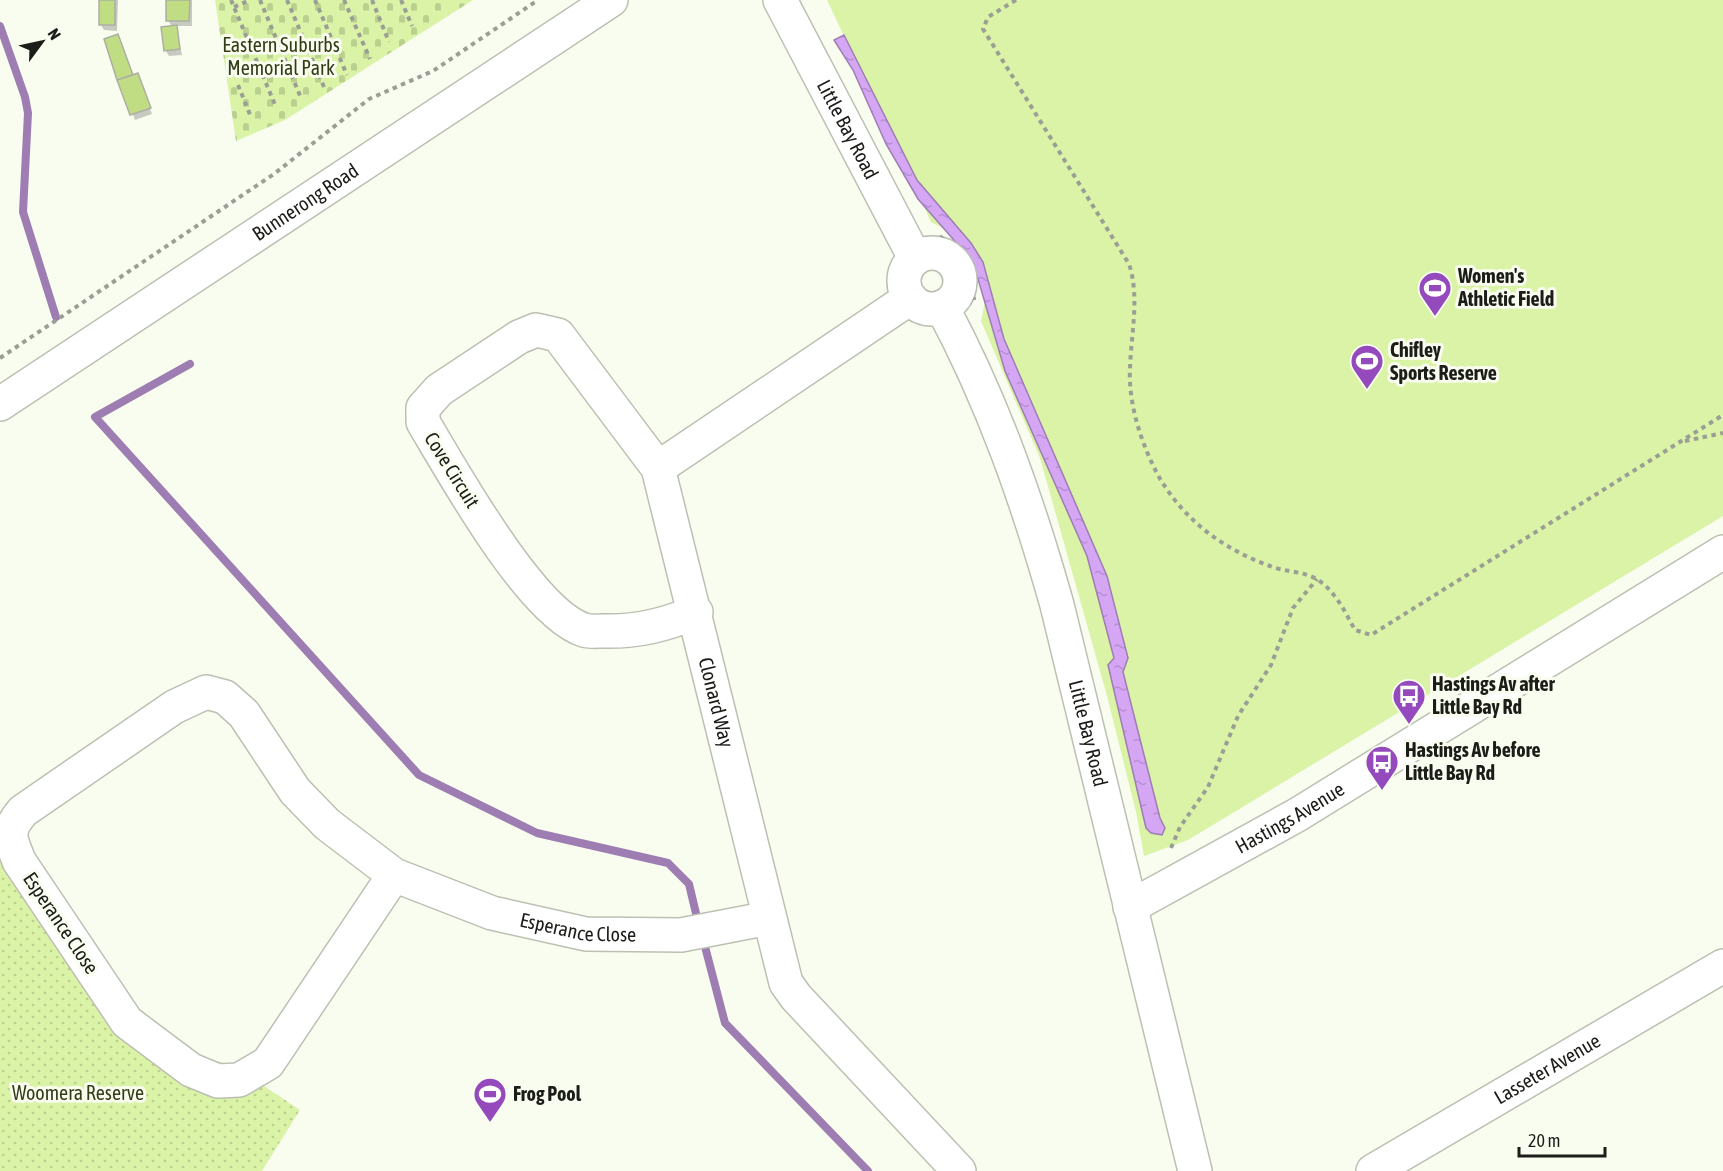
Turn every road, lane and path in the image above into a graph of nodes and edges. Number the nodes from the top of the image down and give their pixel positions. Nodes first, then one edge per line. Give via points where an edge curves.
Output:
1 (231, 0) edge
2 (250, 0) edge
3 (260, 0) edge
4 (287, 0) edge
5 (315, 0) edge
6 (344, 0) edge
7 (372, 0) edge
8 (401, 0) edge
9 (538, 0) edge
10 (611, 0) edge
11 (780, 0) edge
12 (1016, 0) edge
13 (234, 7) junction
14 (412, 26) dead end
15 (390, 42) dead end
16 (370, 59) dead end
17 (347, 75) dead end
18 (238, 86) dead end
19 (324, 87) dead end
20 (301, 98) dead end
21 (276, 106) dead end
22 (251, 117) dead end
23 (938, 234) dead end
24 (915, 258) junction
25 (909, 298) junction
26 (942, 307) junction
27 (978, 311) dead end
28 (0, 358) edge
29 (0, 404) edge
30 (1723, 415) edge
31 (1723, 433) edge
32 (1681, 442) junction
33 (658, 468) junction
34 (1723, 552) edge
35 (1317, 579) junction
36 (696, 612) junction
37 (1170, 852) dead end
38 (394, 875) junction
39 (1130, 907) junction
40 (769, 918) junction
41 (1723, 966) edge
42 (1723, 986) edge
43 (959, 1171) edge
44 (1195, 1171) edge
45 (1373, 1171) edge
46 (1408, 1171) edge

1 - 13 path
2 - 13 path
3 - 20 path
4 - 19 path
5 - 17 path
6 - 16 path
7 - 15 path
8 - 14 path
9 - 28 path via 433,71 369,99 274,174
10 - 29 street, Bunnerong Road
11 - 24 street, Little Bay Road
12 - 35 path via 985,20 983,29 1129,264 1134,285 1130,387 1138,424 1159,476 1188,514 1221,544 1271,567
13 - 21 path
18 - 22 path
23 - 27 path via 966,264
24 - 25 street via 904,281
24 - 26 street via 931,252 954,263 959,288
25 - 26 street via 924,308
25 - 33 street
26 - 39 street, Little Bay Road via 984,390 1035,527
30 - 32 path
31 - 32 path
32 - 35 path via 1371,635 1355,630 1339,601
33 - 36 street, Clonard Way
33 - 36 street, Cove Circuit via 558,335 536,330 519,337 439,390 423,408 423,422 477,511 516,567 557,614 585,631 629,632
34 - 39 street, Hastings Avenue via 1297,815
35 - 37 path via 1293,608 1271,665 1238,716 1208,787 1180,827
36 - 40 street, Clonard Way
38 - 38 street, Esperance Close via 327,824 295,791 244,714 225,697 206,692 174,707 23,811 10,825 10,838 19,861 127,1022 191,1070 218,1081 239,1080 268,1063
38 - 40 street, Esperance Close via 492,914 586,934 681,935
39 - 44 street, Little Bay Road
40 - 43 street, Clonard Way via 786,983 796,998
41 - 45 street, Lasseter Avenue
42 - 46 street, Lasseter Avenue

